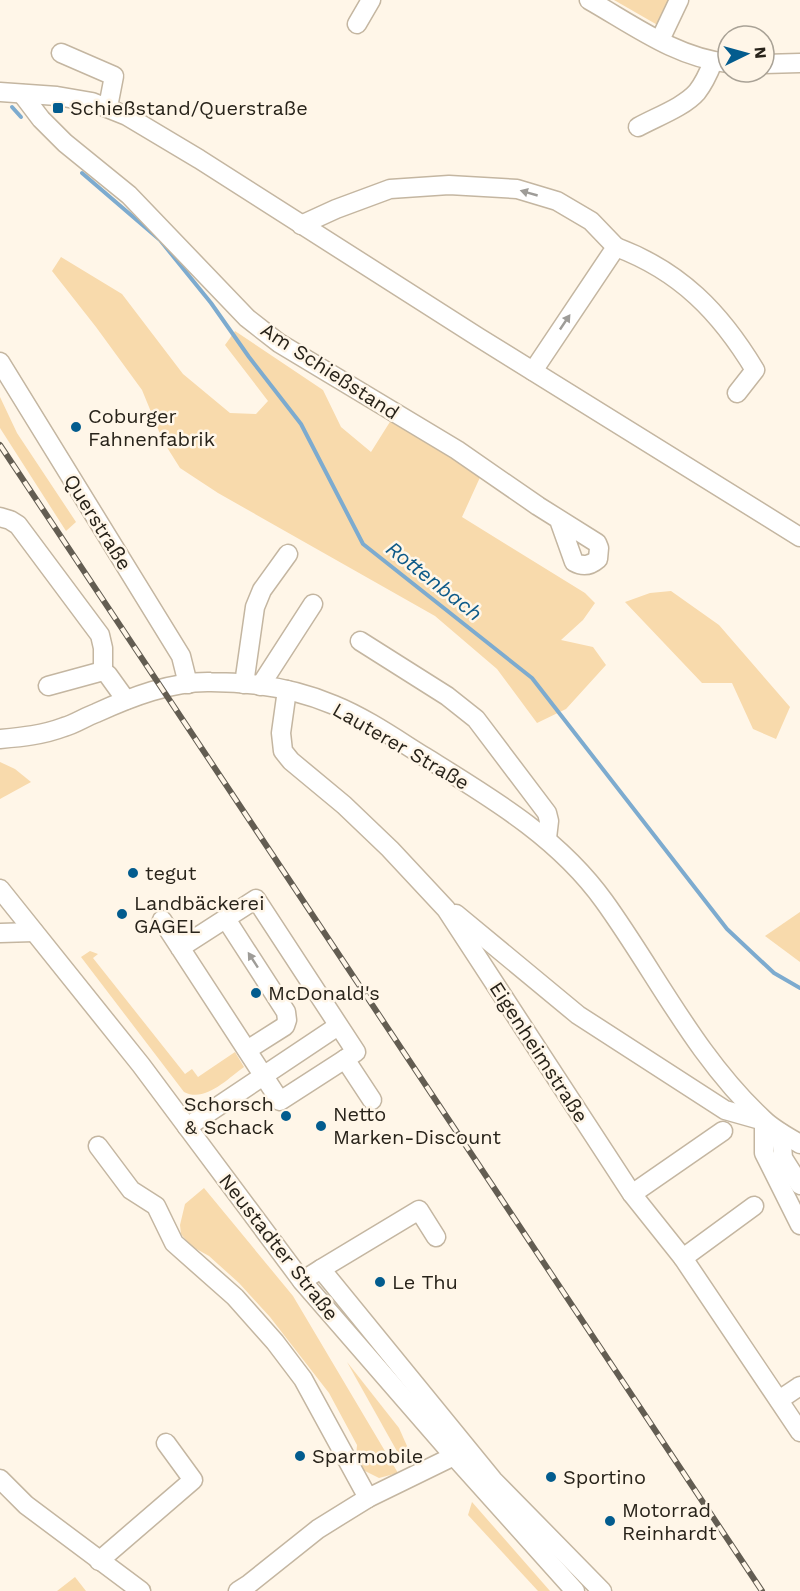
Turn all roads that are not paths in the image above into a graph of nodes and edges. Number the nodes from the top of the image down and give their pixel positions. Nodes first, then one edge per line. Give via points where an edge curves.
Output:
1 (371, 0) edge
2 (589, 0) edge
3 (679, 0) edge
4 (357, 24) dead end
5 (660, 40) junction
6 (61, 53) dead end
7 (716, 61) edge
8 (800, 63) edge
9 (776, 64) edge
10 (716, 68) edge
11 (0, 92) edge
12 (22, 94) junction
13 (108, 107) junction
14 (638, 127) dead end
15 (301, 225) junction
16 (616, 247) junction
17 (0, 362) edge
18 (532, 370) junction
19 (737, 393) dead end
20 (0, 517) edge
21 (559, 520) dead end
22 (800, 537) edge
23 (288, 554) dead end
24 (314, 604) dead end
25 (360, 641) dead end
26 (103, 671) junction
27 (188, 684) junction
28 (252, 685) junction
29 (48, 686) dead end
30 (287, 690) junction
31 (126, 700) junction
32 (0, 740) edge
33 (547, 838) junction
34 (3, 900) edge
35 (446, 909) junction
36 (226, 919) junction
37 (162, 920) dead end
38 (34, 932) junction
39 (0, 933) edge
40 (180, 948) junction
41 (338, 1026) junction
42 (247, 1050) junction
43 (345, 1059) junction
44 (264, 1076) junction
45 (372, 1100) dead end
46 (764, 1121) junction
47 (187, 1127) junction
48 (723, 1131) dead end
49 (782, 1133) junction
50 (800, 1144) edge
51 (98, 1146) dead end
52 (800, 1185) edge
53 (632, 1194) junction
54 (754, 1206) dead end
55 (800, 1225) edge
56 (435, 1237) dead end
57 (683, 1258) junction
58 (321, 1269) junction
59 (302, 1281) junction
60 (800, 1386) edge
61 (779, 1400) junction
62 (800, 1432) edge
63 (166, 1443) dead end
64 (454, 1456) junction
65 (0, 1479) edge
66 (368, 1498) junction
67 (99, 1561) junction
68 (141, 1591) edge
69 (238, 1591) edge
70 (575, 1591) edge
71 (602, 1591) edge

1 - 4 street
2 - 5 street
3 - 5 street
5 - 7 street via 682,52
6 - 13 street via 114,76
8 - 9 street
10 - 14 street via 688,100
11 - 12 street
12 - 13 street via 57,96
12 - 21 street, Am Schießstand via 65,143 137,202 247,318 279,343 457,450
13 - 15 street via 199,159
16 -> 15 street via 591,221 557,201 517,189 449,185 390,189
15 - 18 street
18 -> 16 street
16 - 19 street via 644,258 672,276 720,318 755,370
17 - 27 street, Querstraße via 181,656
18 - 22 street
20 - 26 street via 18,525 100,634
23 - 28 street via 262,590 255,607
24 - 28 street
25 - 33 street via 476,719 547,813
26 - 29 street
26 - 31 street
27 - 28 street, Lauterer Straße
27 - 31 street, Lauterer Straße
28 - 30 street, Lauterer Straße
30 - 33 street, Lauterer Straße via 333,705 382,731
30 - 35 street, Eigenheimstraße via 280,733 283,751 390,849
31 - 32 street, Lauterer Straße via 65,727
33 - 46 street, Lauterer Straße via 602,898 694,1038
34 - 38 street, Neustadter Straße
35 - 46 street via 578,1015 725,1110
35 - 53 street, Eigenheimstraße
36 - 40 street
36 - 41 street via 256,899
42 -> 36 street via 285,1026 286,1012
37 - 40 street
38 - 39 street
38 - 47 street, Neustadter Straße
40 - 42 street
41 - 43 street via 356,1052
41 - 44 street
42 - 44 street
43 - 44 street via 280,1101
43 - 45 street
44 - 47 street
46 - 49 street, Lauterer Straße
46 - 55 street via 764,1153
47 - 59 street, Neustadter Straße
48 - 53 street
49 - 50 street, Lauterer Straße
49 - 52 street via 783,1158
51 - 66 street via 131,1190 156,1206 174,1243 235,1297 275,1342 303,1379
53 - 57 street, Eigenheimstraße
54 - 57 street
56 - 58 street via 419,1210
57 - 61 street, Eigenheimstraße
58 - 59 street
58 - 71 street via 493,1480
59 - 64 street, Neustadter Straße
60 - 61 street
61 - 62 street, Eigenheimstraße
63 - 67 street via 193,1480
64 - 66 street
64 - 70 street, Neustadter Straße
65 - 67 street via 26,1505
66 - 69 street via 318,1529
67 - 68 street

